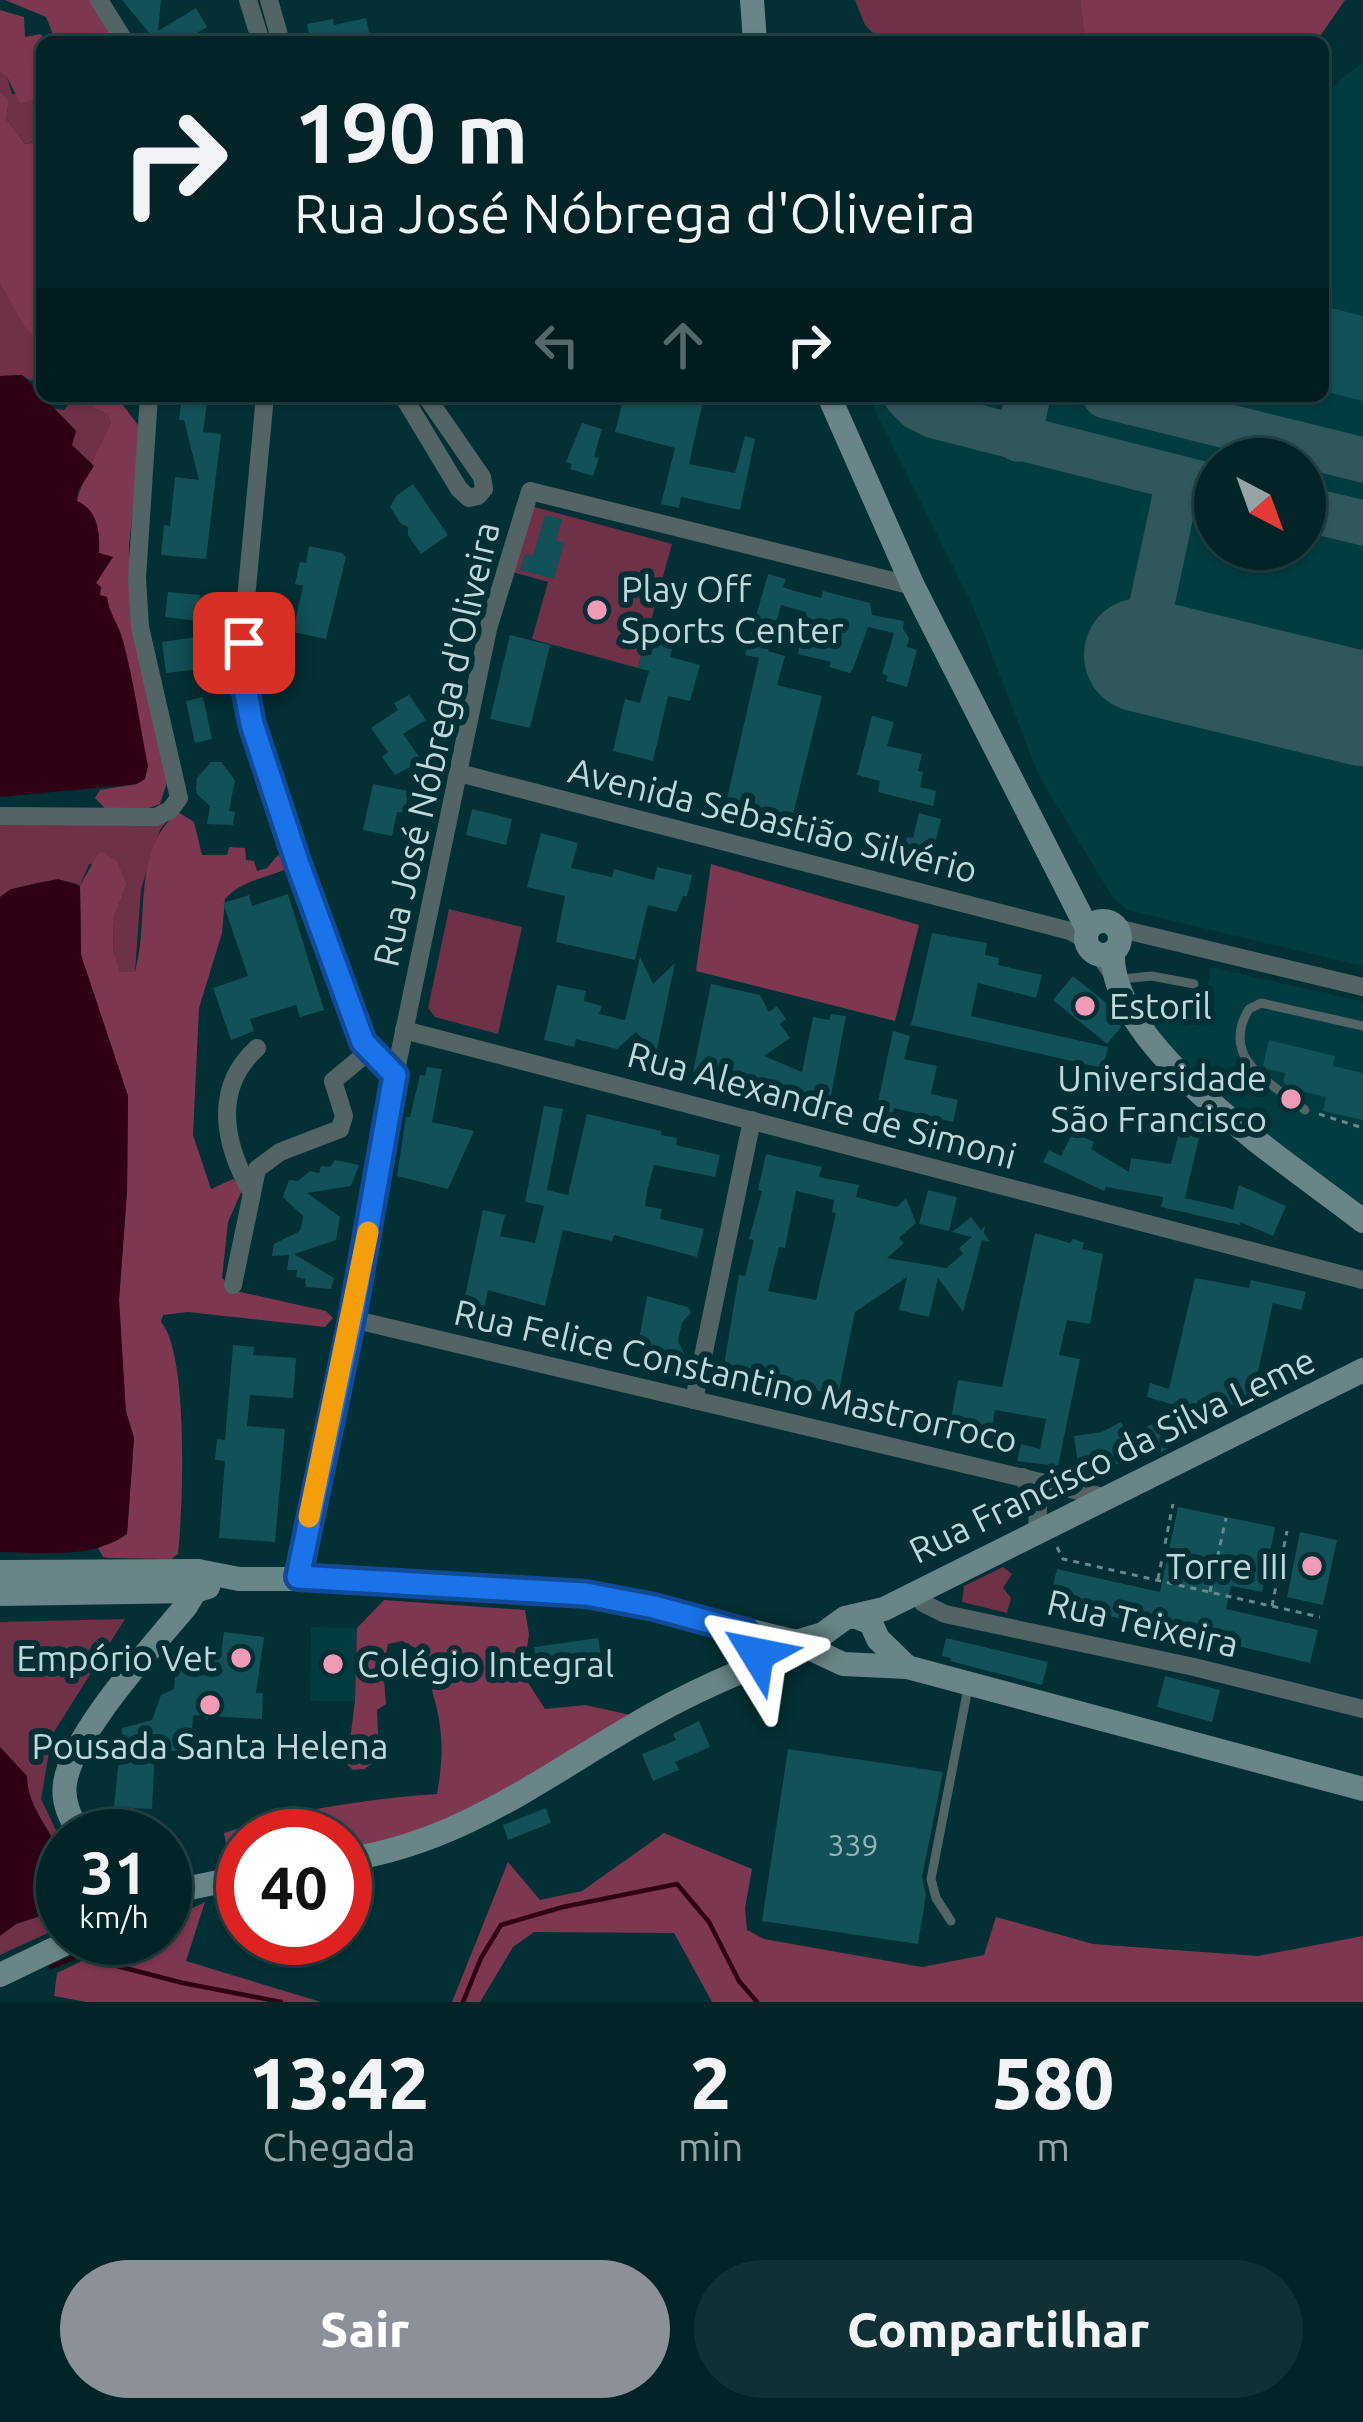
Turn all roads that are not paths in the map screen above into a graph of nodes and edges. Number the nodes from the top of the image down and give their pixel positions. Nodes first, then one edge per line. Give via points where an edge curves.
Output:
1 (99, 0) edge
2 (248, 0) edge
3 (269, 0) edge
4 (752, 0) edge
5 (120, 36) edge
6 (259, 36) edge
7 (279, 36) edge
8 (755, 36) edge
9 (149, 402) edge
10 (264, 402) edge
11 (407, 402) edge
12 (430, 402) edge
13 (832, 402) edge
14 (913, 586) junction
15 (459, 773) junction
16 (0, 816) edge
17 (1098, 935) junction
18 (1115, 981) junction
19 (1194, 984) dead end
20 (1363, 987) edge
21 (1363, 1026) edge
22 (404, 1030) junction
23 (256, 1048) dead end
24 (369, 1051) junction
25 (395, 1075) junction
26 (1305, 1110) road end
27 (752, 1120) junction
28 (252, 1193) junction
29 (1363, 1221) edge
30 (1363, 1280) edge
31 (233, 1285) dead end
32 (352, 1319) junction
33 (1363, 1370) edge
34 (694, 1400) junction
35 (1023, 1477) junction
36 (1104, 1497) junction
37 (1045, 1536) junction
38 (0, 1572) edge
39 (298, 1577) junction
40 (196, 1581) junction
41 (0, 1594) edge
42 (904, 1598) junction
43 (854, 1616) junction
44 (830, 1629) junction
45 (746, 1632) junction
46 (878, 1639) junction
47 (801, 1644) junction
48 (832, 1657) junction
49 (863, 1664) junction
50 (749, 1665) junction
51 (908, 1667) junction
52 (969, 1683) junction
53 (1363, 1709) edge
54 (1363, 1789) edge
55 (67, 1809) edge
56 (372, 1855) edge
57 (951, 1921) dead end
58 (36, 1958) edge
59 (0, 1975) edge

1 - 5 street
2 - 6 street
3 - 7 street
4 - 8 street
9 - 16 street via 136,578 179,798 156,817
10 - 24 street via 246,599 248,703
11 - 12 street via 462,492 478,496 482,477
13 - 14 street
14 - 15 street, Rua José Nóbrega d'Oliveira via 530,491 488,629
14 - 17 street
15 - 17 street, Avenida Sebastião Silvério
15 - 22 street, Rua José Nóbrega d'Oliveira
17 - 18 street
17 - 20 street, Avenida Sebastião Silvério
18 - 19 lane via 1152,976
18 - 29 street via 1147,1038 1183,1076
21 - 26 lane via 1261,1004 1249,1009 1239,1047
22 - 25 street, Rua José Nóbrega d'Oliveira
22 - 27 street, Rua Alexandre de Simoni
23 - 28 street via 232,1077 228,1113 230,1149
24 - 25 street
24 - 28 street via 333,1082 345,1121 340,1129 261,1163
25 - 32 street, Rua José Nóbrega d'Oliveira
27 - 30 street, Rua Alexandre de Simoni
27 - 34 street
28 - 31 street
32 - 34 street, Rua Felice Constantino Mastrorroco
32 - 39 street, Rua José Nóbrega d'Oliveira
33 - 36 street, Rua Francisco da Silva Leme
34 - 35 street, Rua Felice Constantino Mastrorroco
35 - 36 street, Rua Felice Constantino Mastrorroco
35 - 37 street
36 - 37 street, Rua Francisco da Silva Leme
37 - 42 street, Rua Francisco da Silva Leme
38 - 40 street
39 - 40 street
39 - 45 street via 586,1594
40 - 41 street
40 - 55 street via 73,1757
42 - 43 street, Rua Francisco da Silva Leme
42 - 46 street
42 - 53 street, Rua Teixeira
43 - 44 street
43 - 46 street via 871,1623
44 - 47 street
44 - 48 street
45 - 47 street
45 - 50 street via 757,1649
46 - 49 street
46 - 51 street
47 - 48 street
47 - 50 street
48 - 49 street
49 - 51 street
50 - 56 street via 517,1799
51 - 52 street
52 - 54 street
52 - 57 lane via 931,1879
58 - 59 street

